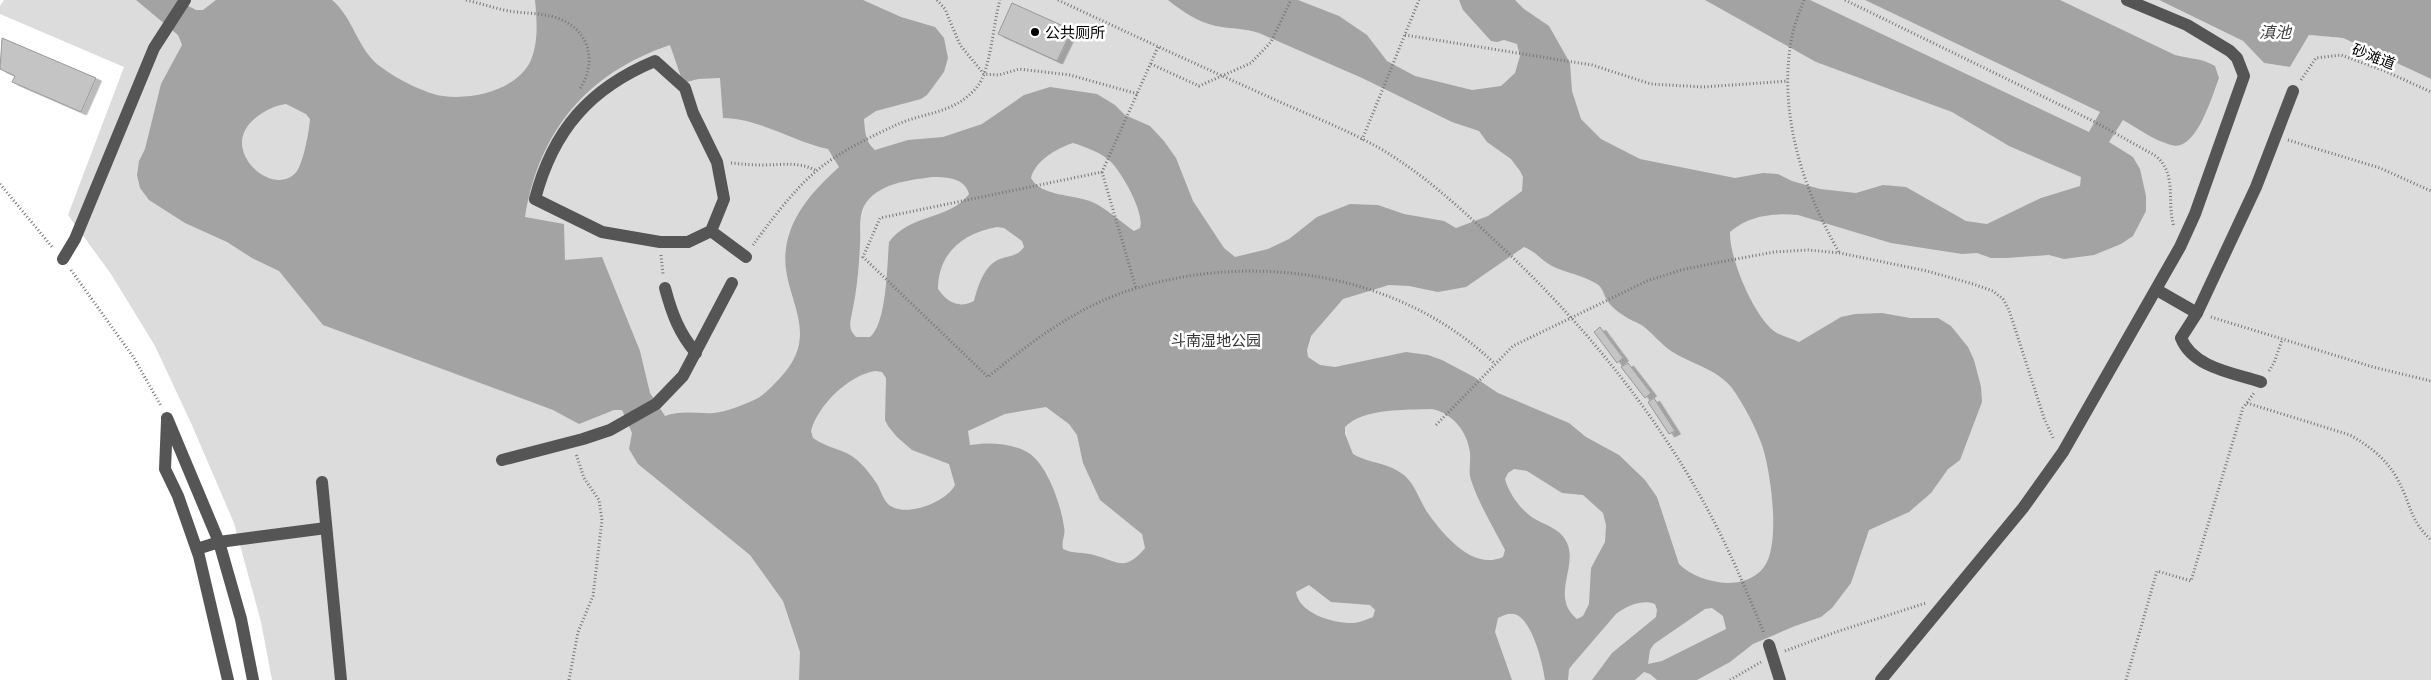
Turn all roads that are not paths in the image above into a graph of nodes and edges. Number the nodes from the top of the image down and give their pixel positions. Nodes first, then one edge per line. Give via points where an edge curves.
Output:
1 (185, 0) edge
2 (2127, 0) edge
3 (2294, 91) road end
4 (711, 231) junction
5 (746, 257) road end
6 (63, 259) road end
7 (732, 283) dead end
8 (665, 288) road end
9 (2158, 290) junction
10 (2192, 310) junction
11 (696, 353) junction
12 (2261, 382) dead end
13 (502, 460) dead end
14 (322, 482) dead end
15 (326, 528) junction
16 (219, 542) junction
17 (196, 548) junction
18 (1770, 651) road end
19 (228, 680) edge
20 (253, 680) edge
21 (341, 680) edge
22 (1780, 680) edge
23 (1881, 680) edge

1 - 6 street via 154,48 75,239
2 - 9 street via 2187,24 2230,51 2238,58 2244,76 2196,214
3 - 10 street via 2256,187
4 - 4 street via 724,199 717,162 693,114 685,88 655,61 628,72 585,106 552,152 541,175 535,199 602,232 660,242 688,242
4 - 5 street
7 - 11 street
8 - 11 street via 682,336
9 - 10 street
9 - 23 street via 2062,452 2023,508
10 - 12 street via 2181,338 2190,354 2203,362
11 - 13 street via 684,376 656,404 610,430
14 - 15 street
15 - 16 street
15 - 21 street
16 - 17 street
16 - 17 street via 167,418 165,469
16 - 20 street via 241,619
17 - 19 street
18 - 22 street

